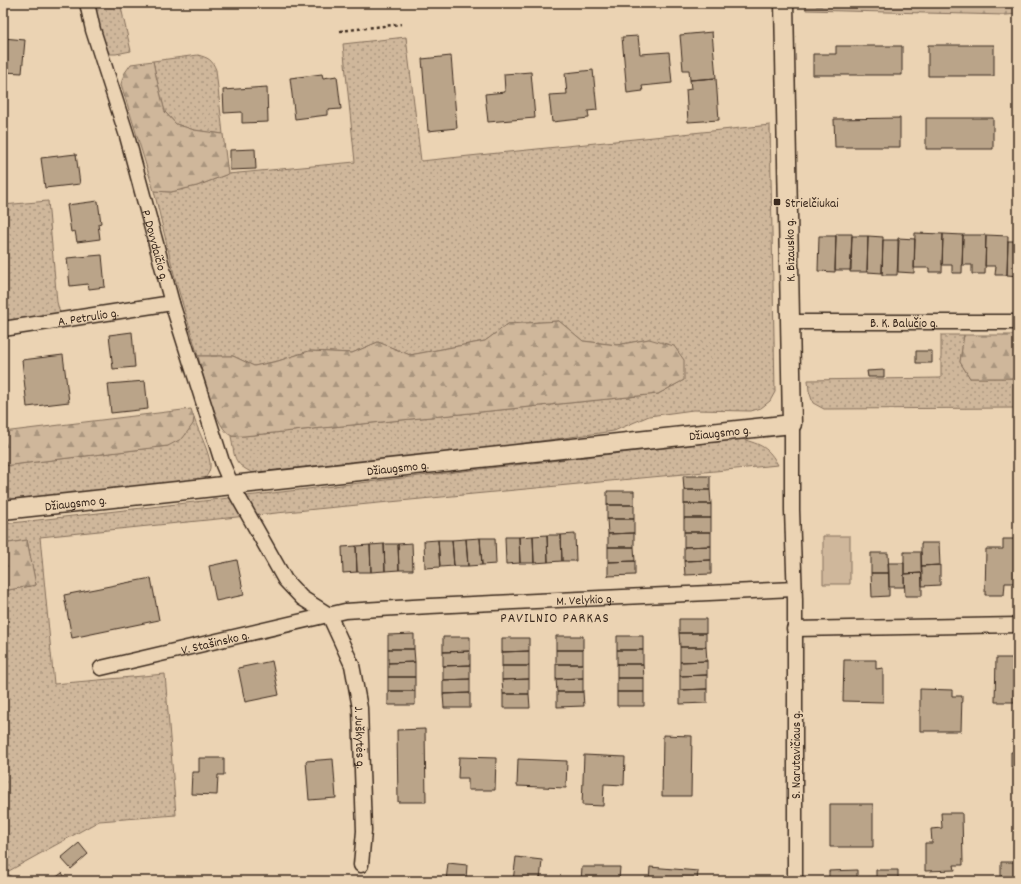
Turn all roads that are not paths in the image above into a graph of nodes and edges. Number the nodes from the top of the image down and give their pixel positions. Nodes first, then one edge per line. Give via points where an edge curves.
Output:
1 (87, 3) edge
2 (784, 3) edge
3 (172, 303) junction
4 (790, 322) junction
5 (1018, 322) edge
6 (3, 329) edge
7 (792, 424) junction
8 (232, 486) junction
9 (3, 510) edge
10 (794, 589) junction
11 (329, 615) junction
12 (1018, 625) edge
13 (794, 629) junction
14 (101, 668) dead end
15 (361, 865) dead end
16 (795, 881) edge

1 - 3 street, P. Dovydaičio g. via 93,30 128,136
2 - 4 street, K. Bizausko g.
3 - 6 street, A. Petrulio g.
3 - 8 street, P. Dovydaičio g.
4 - 5 street, B. K. Balučio g.
4 - 7 street, K. Bizausko g.
7 - 8 street, Džiaugsmo g.
7 - 10 street, S. Narutavičiaus g.
8 - 9 street, Džiaugsmo g.
8 - 11 street, P. Dovydaičio g. via 285,580 302,598
10 - 11 street, M. Velykio g. via 430,606 345,611
10 - 13 street, S. Narutavičiaus g.
11 - 14 street, V. Stašinsko g.
11 - 15 street, J. Juškytės g. via 352,664 360,708 364,830
12 - 13 street
13 - 16 street, S. Narutavičiaus g.

